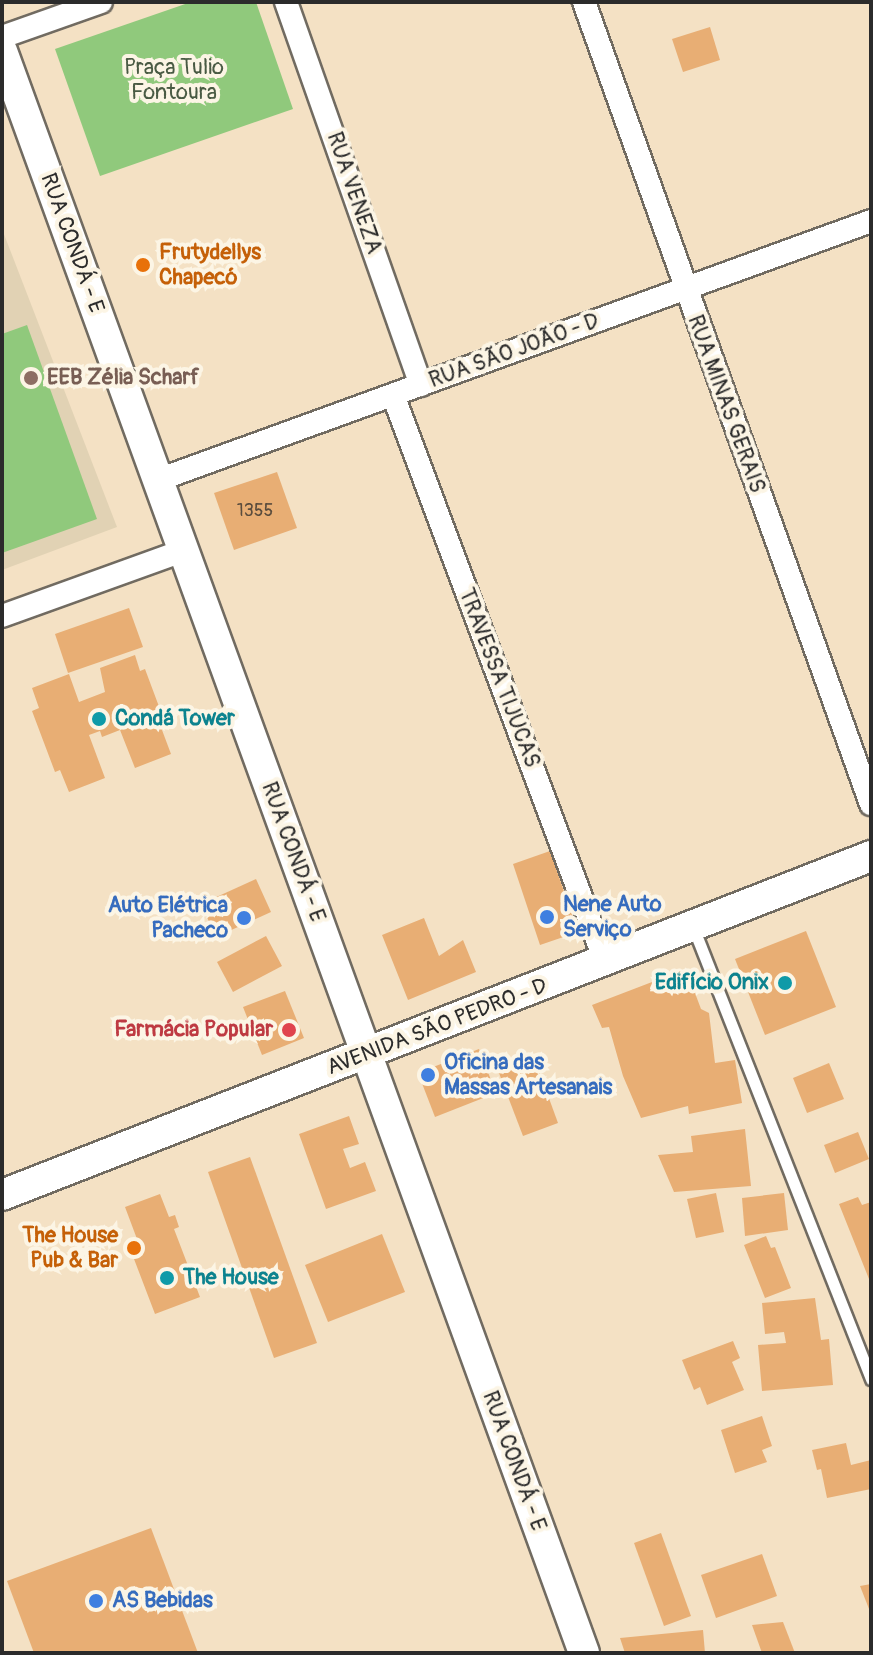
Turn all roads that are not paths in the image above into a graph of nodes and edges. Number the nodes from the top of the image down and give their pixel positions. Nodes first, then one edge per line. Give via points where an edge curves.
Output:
1 (101, 2) edge
2 (286, 2) edge
3 (584, 2) edge
4 (2, 37) edge
5 (2, 51) edge
6 (871, 221) edge
7 (684, 289) junction
8 (421, 385) junction
9 (393, 395) junction
10 (158, 480) junction
11 (183, 551) junction
12 (2, 616) edge
13 (871, 804) edge
14 (871, 856) edge
15 (692, 927) junction
16 (605, 961) junction
17 (367, 1056) junction
18 (2, 1195) edge
19 (871, 1379) edge
20 (584, 1653) edge

1 - 4 street
2 - 8 street, RUA VENEZA
3 - 7 street, RUA MINAS GERAIS
5 - 10 street, RUA CONDÁ - E
6 - 7 street, RUA SÃO JOÃO - D
7 - 8 street, RUA SÃO JOÃO - D
7 - 13 street, RUA MINAS GERAIS
8 - 9 street, RUA SÃO JOÃO - D
9 - 10 street, RUA SÃO JOÃO - D
9 - 16 street, TRAVESSA TIJUCAS
10 - 11 street, RUA CONDÁ - E
11 - 12 street
11 - 17 street, RUA CONDÁ - E
14 - 15 street, AVENIDA SÃO PEDRO - D
15 - 16 street, AVENIDA SÃO PEDRO - D
15 - 19 lane
16 - 17 street, AVENIDA SÃO PEDRO - D
17 - 18 street, AVENIDA SÃO PEDRO - D
17 - 20 street, RUA CONDÁ - E

